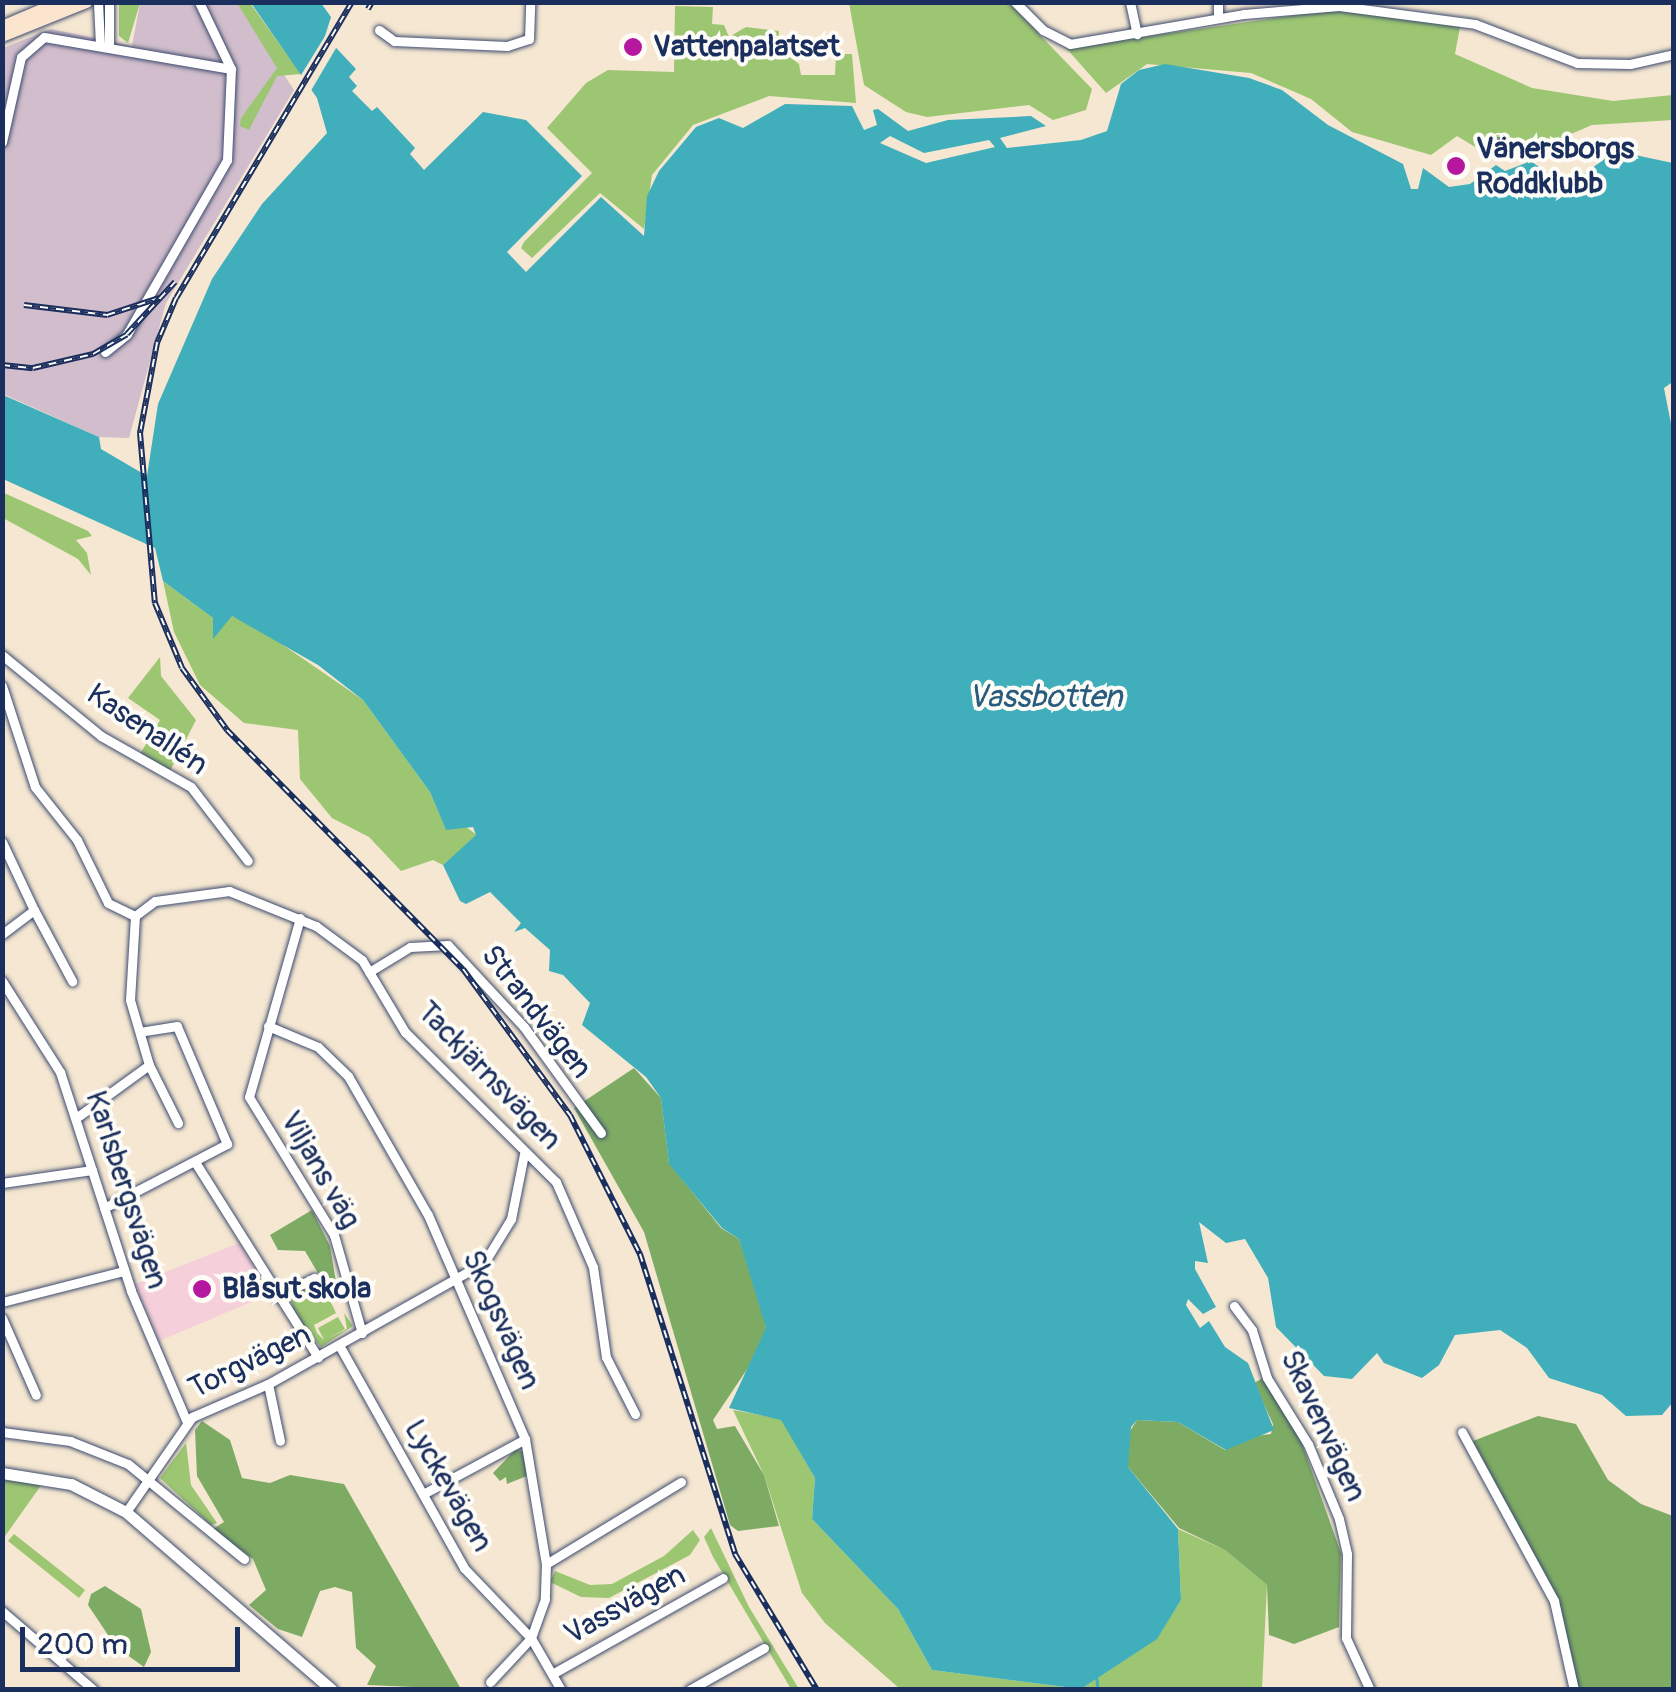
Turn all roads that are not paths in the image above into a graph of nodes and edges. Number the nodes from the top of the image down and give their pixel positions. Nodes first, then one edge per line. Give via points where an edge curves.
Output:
1 (60, 2) edge
2 (86, 2) edge
3 (98, 2) edge
4 (109, 2) edge
5 (198, 2) edge
6 (530, 2) edge
7 (1130, 2) edge
8 (1218, 2) edge
9 (1435, 2) edge
10 (1018, 3) edge
11 (1287, 6) edge
12 (1218, 18) junction
13 (1434, 18) junction
14 (2, 27) edge
15 (379, 30) dead end
16 (1137, 34) junction
17 (2, 36) edge
18 (105, 45) junction
19 (1674, 54) edge
20 (231, 68) junction
21 (2, 142) edge
22 (105, 352) dead end
23 (2, 656) edge
24 (2, 686) edge
25 (2, 842) edge
26 (248, 861) dead end
27 (34, 910) junction
28 (136, 916) junction
29 (300, 918) junction
30 (2, 934) edge
31 (369, 972) junction
32 (72, 980) dead end
33 (2, 981) edge
34 (268, 1026) junction
35 (141, 1032) junction
36 (149, 1065) junction
37 (76, 1118) junction
38 (178, 1123) dead end
39 (600, 1133) dead end
40 (524, 1154) junction
41 (195, 1162) junction
42 (92, 1170) junction
43 (2, 1183) edge
44 (104, 1208) junction
45 (124, 1271) junction
46 (314, 1278) dead end
47 (458, 1283) junction
48 (277, 1297) junction
49 (2, 1302) edge
50 (1234, 1306) dead end
51 (2, 1318) edge
52 (362, 1333) junction
53 (340, 1346) junction
54 (318, 1357) junction
55 (268, 1384) junction
56 (36, 1396) dead end
57 (634, 1414) dead end
58 (188, 1422) junction
59 (2, 1432) edge
60 (1462, 1432) dead end
61 (525, 1439) junction
62 (280, 1441) dead end
63 (2, 1474) edge
64 (150, 1476) junction
65 (681, 1482) dead end
66 (423, 1494) junction
67 (126, 1512) junction
68 (244, 1559) dead end
69 (546, 1564) junction
70 (723, 1578) dead end
71 (2, 1611) edge
72 (531, 1638) junction
73 (764, 1648) dead end
74 (552, 1674) junction
75 (490, 1682) dead end
76 (94, 1690) edge
77 (332, 1690) edge
78 (562, 1690) edge
79 (689, 1690) edge
80 (1370, 1690) edge
81 (1574, 1690) edge

1 - 14 main road
2 - 17 main road
3 - 18 street
4 - 18 street
5 - 20 street
6 - 15 street via 530,39 506,46 408,43
7 - 16 street
8 - 12 street
9 - 13 street
10 - 16 street via 1060,42
11 - 12 street
11 - 13 street
12 - 16 street
13 - 19 street via 1487,27 1577,63 1630,64
18 - 20 street
18 - 21 street via 44,38 28,47
20 - 22 street via 231,133 220,176 127,334
23 - 26 street, Kasenallén via 102,736 191,787
24 - 28 street via 35,787 77,840 108,903
25 - 27 street
27 - 30 street
27 - 32 street
28 - 29 street, Tackjärnsvägen via 155,901 212,889
28 - 35 street via 129,992
29 - 31 street, Tackjärnsvägen via 346,946
29 - 34 street, Viljans väg
31 - 39 street, Strandvägen via 410,947 448,944 524,1027
31 - 40 street, Tackjärnsvägen via 405,1032 494,1116
33 - 37 street, Karlsbergsvägen via 47,1047
34 - 47 street, Skogsvägen via 318,1047 348,1076 418,1194
34 - 52 street, Viljans väg via 250,1102 334,1235
35 - 36 street
35 - 41 street via 177,1026 227,1142
36 - 37 street
36 - 38 street
37 - 42 street, Karlsbergsvägen
40 - 47 street, Torgvägen via 506,1232 484,1264
40 - 57 street, Tackjärnsvägen via 556,1182 584,1244 606,1357
41 - 44 street
41 - 48 street
42 - 43 street
42 - 44 street, Karlsbergsvägen
44 - 45 street, Karlsbergsvägen
45 - 49 street
45 - 58 street, Karlsbergsvägen
46 - 48 street
47 - 52 street, Torgvägen
47 - 61 street, Skogsvägen
48 - 54 street
50 - 80 street, Skavenvägen via 1252,1330 1266,1378 1308,1444 1340,1519 1347,1554 1344,1627
51 - 56 street
52 - 53 street, Torgvägen
53 - 54 street, Torgvägen
53 - 66 street, Lyckevägen
54 - 55 street, Torgvägen
55 - 58 street, Torgvägen
55 - 62 street
58 - 64 street, Torgvägen
59 - 64 street via 70,1441
60 - 81 street via 1554,1601
61 - 66 street
61 - 69 street, Skogsvägen
63 - 67 street via 70,1484
64 - 67 street, Torgvägen
64 - 68 street
65 - 69 street
66 - 72 street, Lyckevägen via 472,1578
67 - 77 street
69 - 72 street, Skogsvägen via 544,1600
70 - 74 street, Vassvägen
71 - 76 street
72 - 74 street, Lyckevägen
72 - 75 street, Skogsvägen
73 - 79 street
74 - 78 street, Lyckevägen

